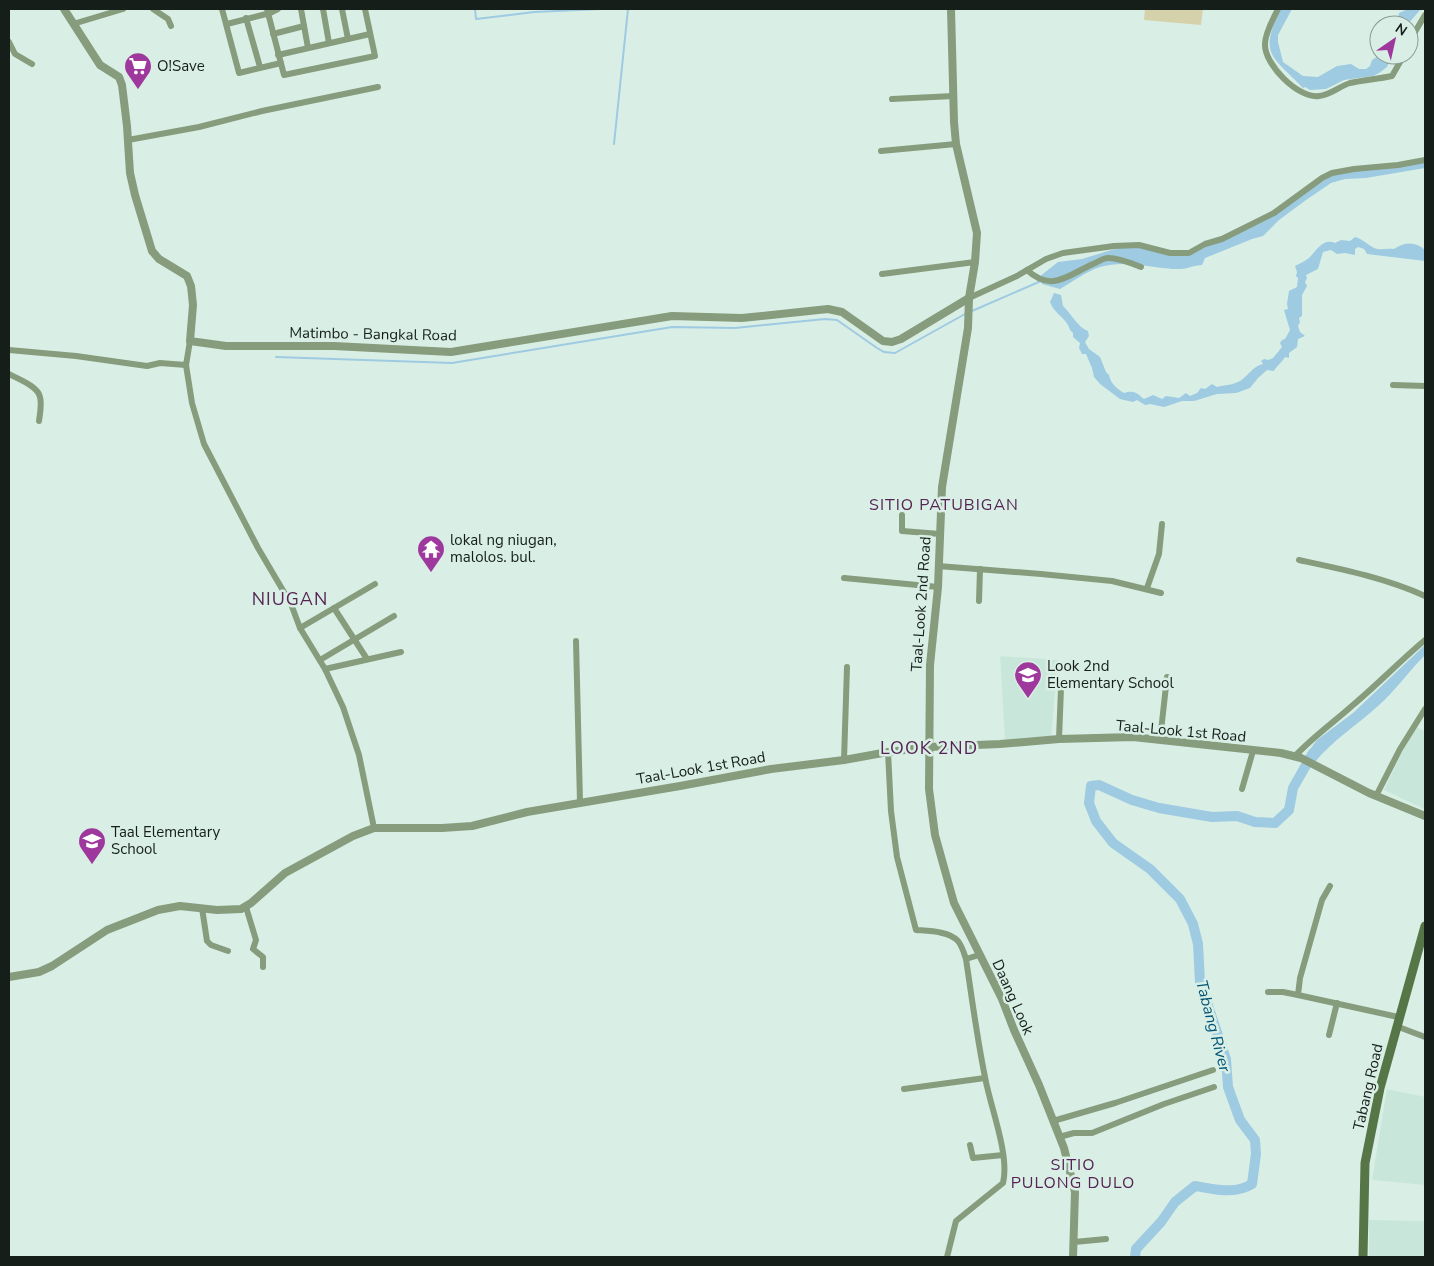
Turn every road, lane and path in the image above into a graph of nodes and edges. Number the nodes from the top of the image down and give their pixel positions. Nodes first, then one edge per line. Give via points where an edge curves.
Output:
1 (64, 9) edge
2 (123, 9) edge
3 (153, 9) edge
4 (222, 9) edge
5 (278, 9) edge
6 (301, 9) edge
7 (323, 9) edge
8 (342, 9) edge
9 (365, 9) edge
10 (951, 9) edge
11 (1278, 9) edge
12 (268, 11) edge
13 (246, 18) junction
14 (73, 24) junction
15 (227, 24) junction
16 (171, 26) dead end
17 (304, 26) junction
18 (273, 34) junction
19 (370, 34) junction
20 (348, 39) junction
21 (9, 42) edge
22 (329, 43) junction
23 (308, 48) junction
24 (278, 55) junction
25 (281, 62) junction
26 (32, 64) dead end
27 (1398, 65) edge
28 (260, 67) junction
29 (378, 87) dead end
30 (954, 96) junction
31 (892, 99) dead end
32 (128, 140) junction
33 (956, 144) junction
34 (881, 151) dead end
35 (1425, 160) edge
36 (975, 262) junction
37 (1141, 267) dead end
38 (1029, 272) junction
39 (882, 274) dead end
40 (969, 299) junction
41 (190, 341) junction
42 (9, 351) edge
43 (186, 365) junction
44 (9, 374) edge
45 (1393, 384) dead end
46 (1425, 386) edge
47 (39, 421) dead end
48 (902, 515) dead end
49 (1162, 524) dead end
50 (940, 534) junction
51 (1299, 560) dead end
52 (938, 566) junction
53 (980, 569) junction
54 (844, 578) dead end
55 (375, 584) dead end
56 (938, 587) junction
57 (1147, 588) junction
58 (1160, 592) dead end
59 (1425, 596) edge
60 (979, 601) dead end
61 (334, 608) junction
62 (394, 616) dead end
63 (300, 628) junction
64 (355, 640) junction
65 (1425, 640) edge
66 (576, 641) dead end
67 (400, 652) dead end
68 (367, 659) junction
69 (320, 660) junction
70 (847, 667) dead end
71 (325, 669) junction
72 (1167, 677) dead end
73 (1061, 688) dead end
74 (1425, 710) edge
75 (1059, 739) junction
76 (1160, 740) junction
77 (930, 747) junction
78 (1253, 751) junction
79 (888, 752) junction
80 (1298, 757) junction
81 (844, 760) junction
82 (1242, 789) dead end
83 (1376, 796) junction
84 (580, 802) junction
85 (1425, 816) edge
86 (374, 828) junction
87 (1330, 886) dead end
88 (246, 907) junction
89 (202, 908) junction
90 (1425, 926) edge
91 (228, 951) dead end
92 (979, 955) junction
93 (966, 959) junction
94 (263, 967) dead end
95 (9, 977) edge
96 (1268, 992) dead end
97 (1298, 994) junction
98 (1337, 1003) junction
99 (1397, 1022) junction
100 (1329, 1035) dead end
101 (1425, 1037) edge
102 (1213, 1070) dead end
103 (985, 1078) junction
104 (1214, 1087) dead end
105 (904, 1089) dead end
106 (1053, 1120) junction
107 (1059, 1137) junction
108 (970, 1146) dead end
109 (1003, 1155) junction
110 (1106, 1239) dead end
111 (1074, 1242) junction
112 (947, 1257) edge
113 (1073, 1257) edge
114 (1363, 1257) edge

1 - 14 street
2 - 14 street
3 - 16 street via 168,19
4 - 15 street
5 - 12 street
6 - 17 street
7 - 22 street
8 - 20 street
9 - 19 street
10 - 30 street
11 - 27 street via 1264,46 1281,76 1302,93 1320,96 1349,84 1392,76
12 - 13 street
12 - 18 street
13 - 15 street
13 - 28 street
14 - 32 street via 100,65 119,77
15 - 28 street via 239,73
17 - 18 street
17 - 23 street
18 - 24 street
19 - 20 street
19 - 25 street via 375,56 284,75
20 - 22 street
21 - 26 street via 15,54
22 - 23 street
23 - 24 street
24 - 25 street
25 - 28 street
29 - 32 street
30 - 31 street
30 - 33 street
32 - 41 street via 130,174 152,251 187,276 191,286
33 - 34 street
33 - 36 street via 976,233
35 - 38 street via 1332,173 1274,213 1189,253 1170,253 1139,245 1114,246 1046,258
36 - 39 street
36 - 40 street
37 - 38 street via 1107,258 1049,283
38 - 40 street
40 - 41 street, Matimbo - Bangkal Road via 892,342 883,341 842,312 828,310 742,318 672,316 451,352 334,346 226,346
40 - 50 street, Taal-Look 2nd Road via 968,328 942,487
41 - 43 street
42 - 43 street via 147,366 160,363
43 - 63 street via 192,403 204,444 291,604
44 - 47 street via 39,394
45 - 46 street
48 - 50 street via 902,530
49 - 57 street via 1159,554
50 - 52 street, Taal-Look 2nd Road
51 - 59 street via 1334,567
52 - 53 street
52 - 56 street, Taal-Look 2nd Road
53 - 57 street via 1112,581
53 - 60 street
54 - 56 street
55 - 61 street
56 - 77 street, Taal-Look 2nd Road via 930,665
57 - 58 street
61 - 63 street
61 - 64 street
62 - 64 street
63 - 69 street
64 - 68 street
64 - 69 street
65 - 80 street via 1308,742
66 - 84 street
67 - 68 street
68 - 71 street
69 - 71 street
70 - 81 street
71 - 86 street via 343,707 359,756
72 - 76 street
73 - 75 street
74 - 83 street
75 - 76 street, Taal-Look 1st Road via 1133,737
75 - 77 street, Taal-Look 1st Road
76 - 78 street, Taal-Look 1st Road
77 - 79 street, Taal-Look 1st Road
77 - 92 street, Daang Look via 929,789 934,834 954,903
78 - 80 street, Taal-Look 1st Road via 1281,752
78 - 82 street
79 - 81 street, Taal-Look 1st Road
79 - 93 street via 896,857 916,930 951,936 957,940
80 - 83 street, Taal-Look 1st Road
81 - 84 street, Taal-Look 1st Road via 771,769
83 - 85 street, Taal-Look 1st Road
84 - 86 street, Taal-Look 1st Road via 472,826
86 - 88 street, Taal-Look 1st Road via 284,873
87 - 97 street via 1322,900
88 - 89 street via 233,910
88 - 94 street via 256,940 253,949 263,957
89 - 91 street via 207,942
89 - 95 street via 180,906 158,910 107,930 39,972
90 - 99 main road, Tabang Road
92 - 93 street
92 - 106 street, Daang Look via 1002,1000
93 - 103 street
96 - 97 street
97 - 98 street
98 - 99 street
98 - 100 street
99 - 101 street
99 - 114 main road, Tabang Road via 1364,1171
102 - 106 street
103 - 105 street
103 - 109 street
104 - 107 street via 1092,1133 1074,1132
106 - 107 street, Daang Look
107 - 111 street, Daang Look via 1075,1192
108 - 109 street via 972,1158
109 - 112 street via 1003,1183 956,1221
110 - 111 street
111 - 113 street, Daang Look

